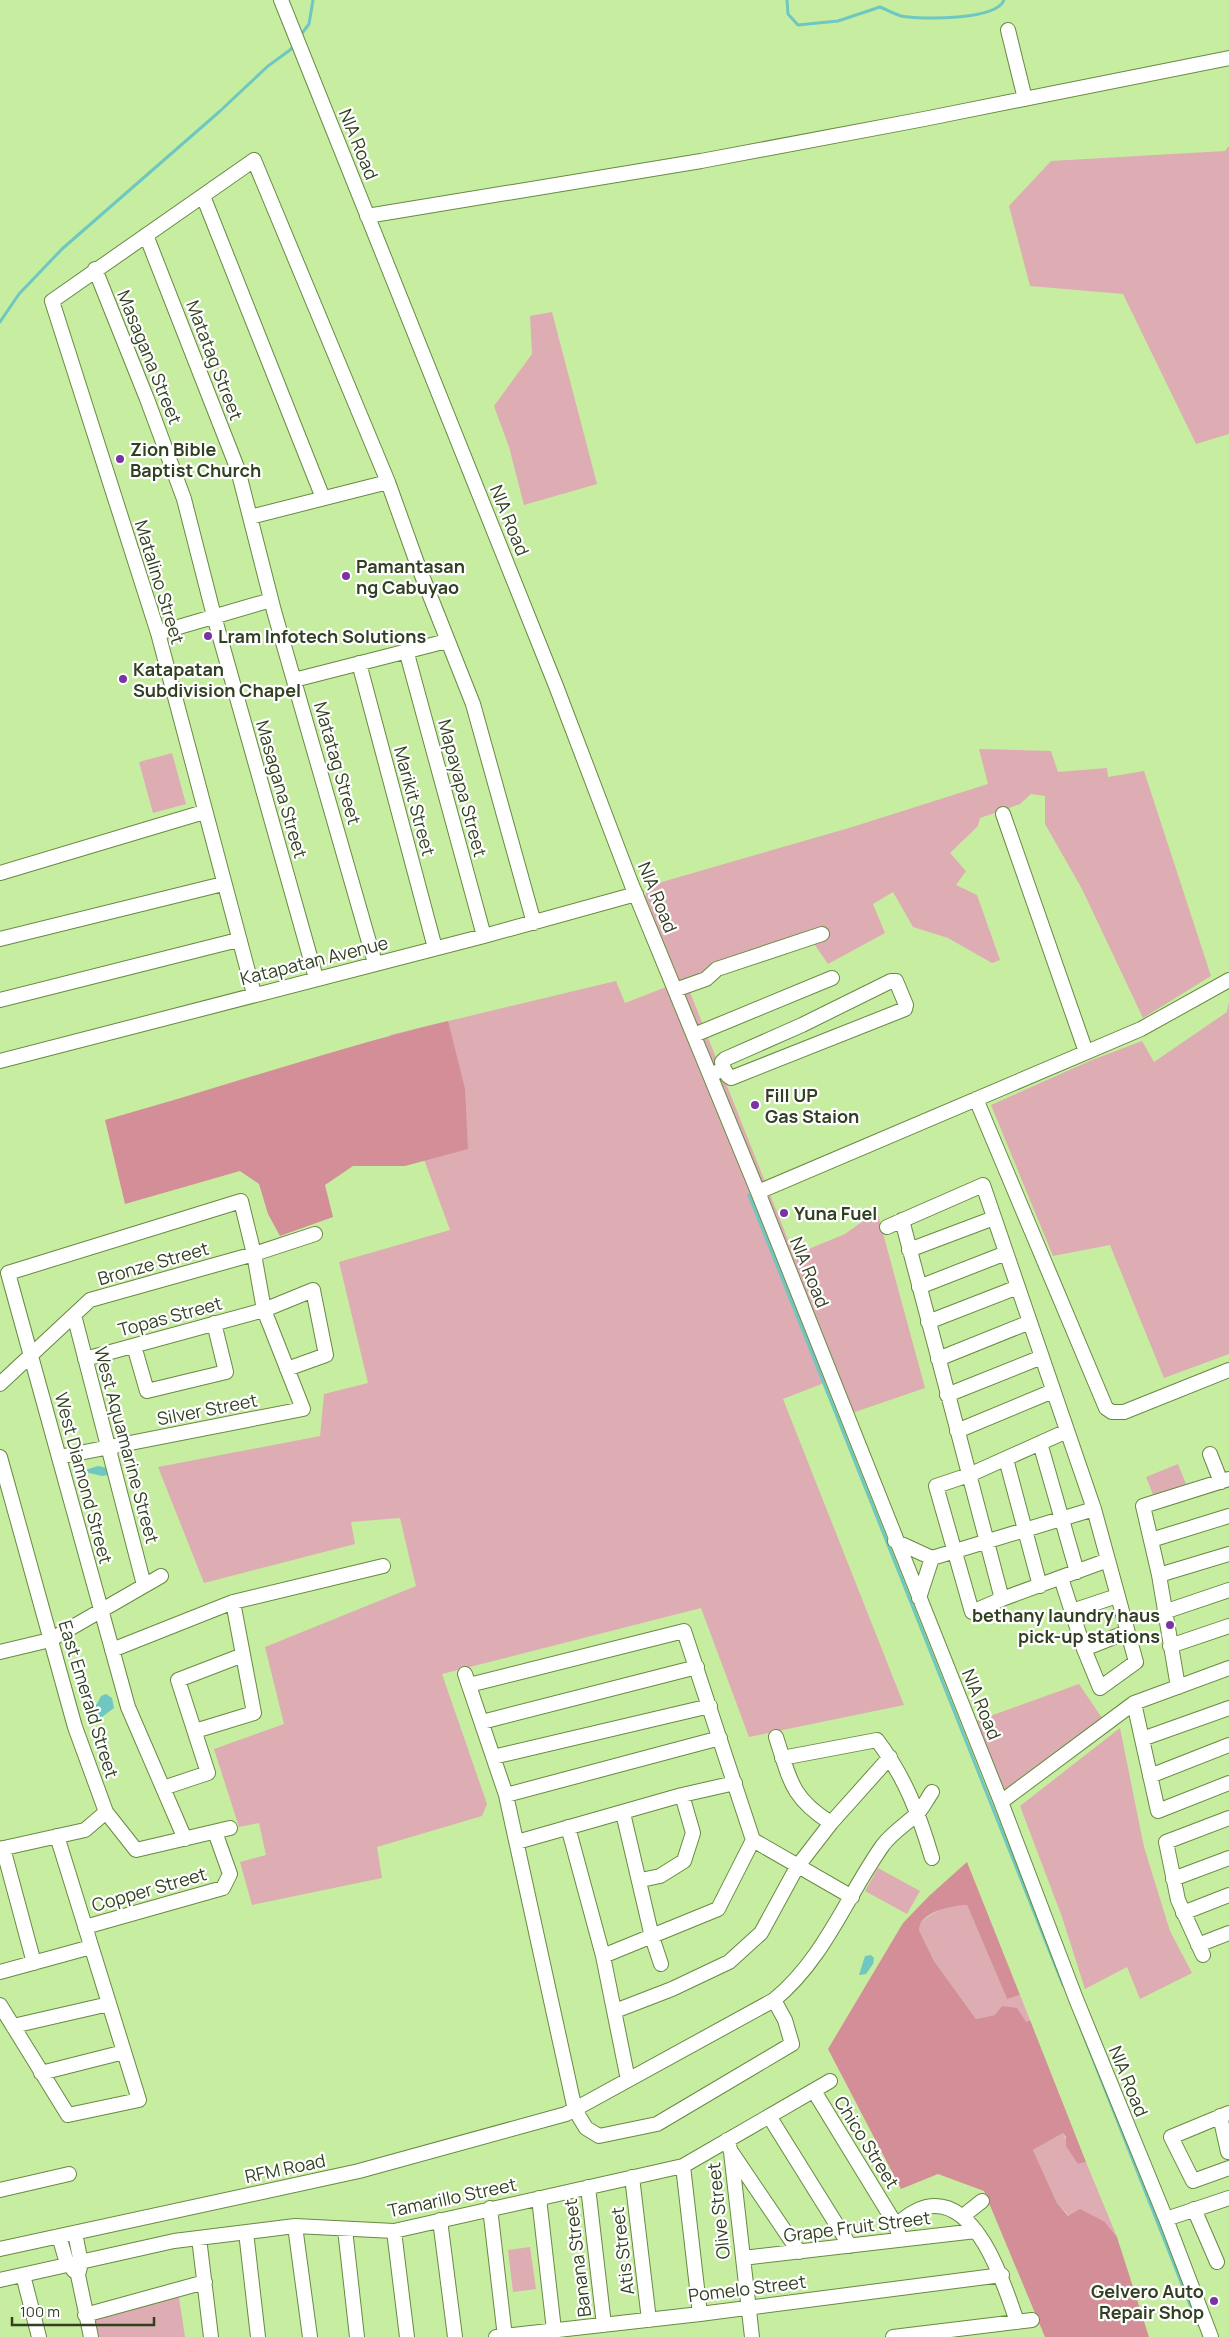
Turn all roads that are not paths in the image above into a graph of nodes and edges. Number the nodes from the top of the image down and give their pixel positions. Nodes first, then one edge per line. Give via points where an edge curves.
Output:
1 (281, 0) edge
2 (1008, 30) dead end
3 (1229, 58) edge
4 (1025, 99) junction
5 (203, 196) junction
6 (367, 216) junction
7 (146, 234) junction
8 (94, 269) junction
9 (388, 482) junction
10 (323, 498) junction
11 (250, 517) junction
12 (271, 600) junction
13 (214, 616) junction
14 (158, 633) junction
15 (447, 641) junction
16 (406, 650) junction
17 (359, 663) junction
18 (294, 680) junction
19 (204, 812) junction
20 (1003, 814) dead end
21 (0, 873) edge
22 (223, 884) junction
23 (636, 894) junction
24 (534, 923) junction
25 (822, 934) dead end
26 (484, 936) junction
27 (0, 939) edge
28 (238, 940) junction
29 (435, 948) junction
30 (376, 963) junction
31 (316, 978) junction
32 (832, 978) dead end
33 (1229, 980) edge
34 (675, 990) junction
35 (254, 994) junction
36 (0, 1000) edge
37 (802, 1025) junction
38 (694, 1034) junction
39 (811, 1046) junction
40 (1086, 1052) junction
41 (0, 1061) edge
42 (724, 1069) junction
43 (710, 1075) junction
44 (976, 1099) junction
45 (758, 1192) junction
46 (994, 1218) junction
47 (902, 1220) junction
48 (887, 1227) dead end
49 (315, 1234) dead end
50 (909, 1250) junction
51 (1006, 1253) junction
52 (254, 1254) junction
53 (919, 1287) junction
54 (1018, 1287) junction
55 (264, 1310) junction
56 (74, 1315) junction
57 (928, 1322) junction
58 (1030, 1322) junction
59 (214, 1323) junction
60 (134, 1346) junction
61 (31, 1355) junction
62 (1042, 1357) junction
63 (85, 1359) junction
64 (938, 1359) junction
65 (287, 1369) junction
66 (1229, 1370) edge
67 (0, 1384) edge
68 (1053, 1391) junction
69 (947, 1395) junction
70 (957, 1431) junction
71 (1067, 1431) junction
72 (1040, 1443) junction
73 (108, 1448) junction
74 (1210, 1454) dead end
75 (0, 1457) edge
76 (59, 1457) junction
77 (1006, 1459) junction
78 (969, 1476) junction
79 (1225, 1480) edge
80 (1094, 1509) junction
81 (1229, 1516) edge
82 (1062, 1519) junction
83 (1026, 1530) junction
84 (895, 1540) junction
85 (1151, 1540) junction
86 (986, 1541) junction
87 (954, 1551) junction
88 (1229, 1554) edge
89 (932, 1558) junction
90 (1108, 1560) junction
91 (383, 1566) dead end
92 (1077, 1572) junction
93 (1159, 1575) junction
94 (161, 1576) dead end
95 (1061, 1578) junction
96 (144, 1585) junction
97 (1040, 1586) junction
98 (1229, 1590) edge
99 (1118, 1596) junction
100 (919, 1598) junction
101 (1002, 1599) junction
102 (233, 1602) junction
103 (101, 1610) junction
104 (1072, 1611) junction
105 (1164, 1612) junction
106 (1229, 1626) edge
107 (1127, 1632) junction
108 (50, 1640) junction
109 (1170, 1646) junction
110 (1084, 1648) junction
111 (112, 1650) junction
112 (0, 1652) edge
113 (243, 1655) junction
114 (697, 1667) junction
115 (1229, 1668) edge
116 (1178, 1687) junction
117 (1134, 1703) junction
118 (710, 1706) junction
119 (1229, 1708) edge
120 (482, 1722) junction
121 (195, 1732) junction
122 (776, 1737) dead end
123 (720, 1738) junction
124 (1142, 1739) junction
125 (1229, 1745) edge
126 (494, 1757) junction
127 (890, 1757) junction
128 (782, 1758) junction
129 (1150, 1776) junction
130 (735, 1783) junction
131 (1229, 1783) edge
132 (163, 1788) junction
133 (932, 1792) dead end
134 (506, 1795) junction
135 (682, 1795) junction
136 (1001, 1802) junction
137 (106, 1812) junction
138 (918, 1812) junction
139 (624, 1813) junction
140 (1229, 1818) edge
141 (831, 1823) junction
142 (568, 1827) junction
143 (230, 1828) dead end
144 (216, 1832) junction
145 (56, 1836) junction
146 (185, 1839) junction
147 (753, 1840) junction
148 (517, 1842) junction
149 (2, 1848) edge
150 (932, 1858) dead end
151 (1229, 1858) edge
152 (797, 1867) junction
153 (1173, 1879) junction
154 (641, 1880) junction
155 (1229, 1895) edge
156 (852, 1897) junction
157 (1183, 1913) junction
158 (84, 1926) junction
159 (1229, 1933) edge
160 (652, 1937) junction
161 (91, 1947) junction
162 (603, 1956) junction
163 (34, 1963) junction
164 (661, 1964) dead end
165 (0, 1972) edge
166 (774, 2000) junction
167 (109, 2004) junction
168 (0, 2006) edge
169 (615, 2011) junction
170 (13, 2026) junction
171 (124, 2052) junction
172 (41, 2073) junction
173 (628, 2080) junction
174 (830, 2081) dead end
175 (814, 2091) junction
176 (575, 2110) junction
177 (1224, 2114) edge
178 (769, 2116) junction
179 (729, 2146) junction
180 (1229, 2153) edge
181 (683, 2166) junction
182 (1229, 2168) edge
183 (69, 2174) dead end
184 (632, 2177) junction
185 (588, 2187) junction
186 (0, 2190) edge
187 (539, 2198) junction
188 (1229, 2198) edge
189 (982, 2201) dead end
190 (490, 2208) junction
191 (1194, 2209) junction
192 (963, 2216) junction
193 (1166, 2219) junction
194 (440, 2220) junction
195 (896, 2225) junction
196 (295, 2226) junction
197 (345, 2229) junction
198 (976, 2231) junction
199 (246, 2232) junction
200 (394, 2232) junction
201 (74, 2233) junction
202 (59, 2236) junction
203 (199, 2238) junction
204 (899, 2240) junction
205 (850, 2246) junction
206 (0, 2249) edge
207 (799, 2252) junction
208 (742, 2258) junction
209 (1217, 2262) dead end
210 (76, 2268) junction
211 (23, 2275) junction
212 (1002, 2275) junction
213 (0, 2280) edge
214 (205, 2282) junction
215 (748, 2307) junction
216 (700, 2314) junction
217 (85, 2315) junction
218 (649, 2320) junction
219 (1032, 2320) dead end
220 (1017, 2322) junction
221 (604, 2325) junction
222 (554, 2330) junction
223 (40, 2337) edge
224 (91, 2337) edge
225 (211, 2337) edge
226 (258, 2337) edge
227 (310, 2337) edge
228 (357, 2337) edge
229 (407, 2337) edge
230 (455, 2337) edge
231 (502, 2337) edge
232 (752, 2337) edge
233 (892, 2337) edge
234 (1211, 2337) edge

1 - 6 street, NIA Road
2 - 4 street
3 - 4 street
4 - 6 street via 701,161
5 - 7 street
5 - 9 street via 254,160
5 - 10 street
6 - 23 street, NIA Road
7 - 8 street
7 - 11 street, Matatag Street via 238,470
8 - 13 street, Masagana Street via 184,499
8 - 14 street, Matalino Street via 52,301
9 - 10 street
9 - 15 street
10 - 11 street
11 - 12 street, Matatag Street
12 - 13 street
12 - 18 street, Matatag Street
13 - 14 street
13 - 31 street, Masagana Street
14 - 19 street, Matalino Street
15 - 16 street
15 - 24 street via 473,704
16 - 17 street
16 - 26 street, Mapayapa Street
17 - 18 street
17 - 29 street, Marikit Street
18 - 30 street, Matatag Street
19 - 21 street
19 - 22 street, Matalino Street
20 - 40 street
22 - 27 street
22 - 28 street, Matalino Street
23 - 24 street, Katapatan Avenue
23 - 34 street, NIA Road
24 - 26 street, Katapatan Avenue
25 - 34 street via 717,970 706,979
26 - 29 street, Katapatan Avenue
28 - 35 street, Matalino Street
28 - 36 street
29 - 30 street, Katapatan Avenue
30 - 31 street, Katapatan Avenue
31 - 35 street, Katapatan Avenue
32 - 38 street
33 - 40 street via 1141,1029
34 - 38 street, NIA Road
35 - 41 street, Katapatan Avenue
37 - 39 street
37 - 39 street via 894,981 906,1004 905,1009
37 - 42 street via 725,1058 722,1062
38 - 43 street, NIA Road
39 - 42 street via 731,1078
40 - 44 street
42 - 43 street
43 - 45 street, NIA Road
44 - 45 street
44 - 66 street via 1106,1408 1112,1412 1124,1412
45 - 84 street, NIA Road
46 - 47 street via 983,1185
46 - 50 street
46 - 51 street
47 - 48 street
47 - 50 street
49 - 52 street, Bronze Street
50 - 53 street
51 - 53 street
51 - 54 street
52 - 55 street
52 - 56 street, Bronze Street via 90,1300
52 - 61 street, West Diamond Street via 241,1202 8,1274
53 - 57 street
54 - 57 street
54 - 58 street
55 - 59 street, Topas Street
55 - 65 street
55 - 65 street, Topas Street via 313,1290 326,1356
56 - 61 street, Bronze Street
56 - 63 street, West Aquamarine Street
57 - 64 street
58 - 62 street
58 - 64 street
59 - 60 street, Topas Street
59 - 60 street via 226,1372 147,1391
60 - 63 street, Topas Street
61 - 67 street, Bronze Street
61 - 76 street, West Diamond Street
62 - 68 street
62 - 69 street
63 - 73 street, West Aquamarine Street
64 - 69 street
65 - 73 street, Silver Street via 303,1410
68 - 70 street
68 - 71 street
69 - 70 street
70 - 78 street
71 - 72 street
71 - 80 street
72 - 77 street
72 - 82 street
73 - 76 street, Silver Street
73 - 96 street, West Aquamarine Street
74 - 79 street
75 - 108 street, East Emerald Street
76 - 103 street, West Diamond Street
77 - 78 street
77 - 83 street
78 - 86 street
78 - 87 street via 936,1486
79 - 85 street via 1143,1506
80 - 82 street
80 - 90 street
81 - 85 street
82 - 83 street
82 - 92 street
83 - 86 street
83 - 97 street
84 - 89 street
84 - 100 street, NIA Road
85 - 93 street
86 - 87 street
86 - 101 street
87 - 89 street
87 - 101 street via 972,1612
88 - 93 street
89 - 100 street
90 - 92 street
90 - 99 street
91 - 102 street
92 - 95 street
93 - 105 street
94 - 96 street
95 - 97 street
95 - 104 street
96 - 103 street
97 - 101 street
98 - 105 street
99 - 104 street
99 - 107 street
100 - 136 street, NIA Road
102 - 111 street
102 - 113 street
103 - 108 street
103 - 111 street, West Diamond Street
104 - 110 street
105 - 109 street
106 - 109 street
107 - 110 street
107 - 110 street via 1136,1662 1100,1688
108 - 112 street
108 - 137 street, East Emerald Street via 75,1727
109 - 116 street
111 - 132 street, West Diamond Street via 128,1707
113 - 121 street via 254,1712
113 - 121 street via 178,1680
114 - 118 street
114 - 120 street
114 - 120 street via 684,1631 467,1680
115 - 116 street
116 - 117 street
117 - 124 street
117 - 136 street
118 - 123 street
118 - 126 street
119 - 124 street
120 - 126 street
121 - 132 street via 208,1773
122 - 128 street
123 - 130 street
123 - 134 street
124 - 129 street
125 - 129 street
126 - 134 street
127 - 128 street via 876,1740
127 - 138 street
127 - 141 street
128 - 141 street via 794,1791 810,1810
129 - 131 street via 1158,1811
130 - 135 street
130 - 147 street
132 - 146 street, West Diamond Street
133 - 138 street, RFM Road
134 - 148 street
135 - 139 street
135 - 154 street via 693,1832 684,1861 660,1876
136 - 193 street, NIA Road via 1076,2000
137 - 145 street via 86,1830
137 - 146 street, East Emerald Street via 136,1850
138 - 150 street
138 - 156 street, RFM Road via 884,1844
139 - 142 street
139 - 154 street
140 - 153 street via 1166,1842
141 - 152 street
142 - 148 street
142 - 162 street
143 - 144 street, East Emerald Street
144 - 146 street, East Emerald Street
144 - 158 street, Copper Street via 230,1874 223,1888
145 - 149 street
145 - 158 street
147 - 152 street
147 - 160 street via 718,1909
148 - 176 street
149 - 163 street
151 - 153 street
152 - 156 street
152 - 169 street via 761,1933 729,1962
153 - 157 street
154 - 160 street
155 - 157 street
156 - 166 street, RFM Road via 800,1977
157 - 159 street via 1200,1950
158 - 161 street
160 - 162 street
160 - 164 street
161 - 163 street
161 - 167 street
162 - 169 street
163 - 165 street
166 - 173 street, RFM Road
166 - 176 street via 785,2020 792,2044 657,2124 599,2136 586,2128
167 - 170 street
167 - 171 street
168 - 170 street
169 - 173 street
170 - 172 street
171 - 172 street
171 - 172 street via 139,2100 68,2115
173 - 176 street, RFM Road
174 - 175 street, Tamarillo Street
175 - 178 street, Tamarillo Street
175 - 195 street, Chico Street
176 - 201 street, RFM Road via 359,2171
177 - 180 street
177 - 182 street via 1171,2137 1193,2181
178 - 179 street, Tamarillo Street
178 - 205 street
179 - 181 street, Tamarillo Street
179 - 207 street
179 - 208 street, Olive Street
181 - 184 street, Tamarillo Street
181 - 216 street
183 - 186 street
184 - 185 street, Tamarillo Street
184 - 218 street, Atis Street
185 - 187 street, Tamarillo Street
185 - 221 street, Banana Street
187 - 190 street, Tamarillo Street
187 - 222 street
188 - 191 street
189 - 192 street
190 - 194 street, Tamarillo Street
190 - 231 street
191 - 193 street
191 - 209 street
192 - 195 street via 950,2208 927,2206 912,2212
192 - 198 street
193 - 234 street, NIA Road
194 - 200 street, Tamarillo Street
194 - 230 street
195 - 204 street, Chico Street
196 - 197 street, Tamarillo Street
196 - 199 street, Tamarillo Street
196 - 227 street
197 - 200 street, Tamarillo Street
197 - 228 street
198 - 204 street, Grape Fruit Street
198 - 212 street
199 - 203 street, Tamarillo Street
199 - 226 street
200 - 229 street
201 - 202 street, RFM Road
201 - 210 street
202 - 206 street, RFM Road
202 - 210 street
203 - 210 street, Tamarillo Street via 174,2241
203 - 214 street
204 - 205 street, Grape Fruit Street
205 - 207 street, Grape Fruit Street
207 - 208 street, Grape Fruit Street
208 - 215 street, Olive Street
210 - 211 street, Tamarillo Street
210 - 217 street
211 - 213 street, Tamarillo Street
211 - 223 street
212 - 215 street, Pomelo Street
212 - 220 street
214 - 217 street
214 - 225 street
215 - 216 street, Pomelo Street
215 - 232 street, Olive Street
216 - 218 street, Pomelo Street
217 - 224 street
218 - 221 street, Pomelo Street
219 - 220 street
220 - 233 street
221 - 222 street, Pomelo Street
222 - 231 street, Pomelo Street

